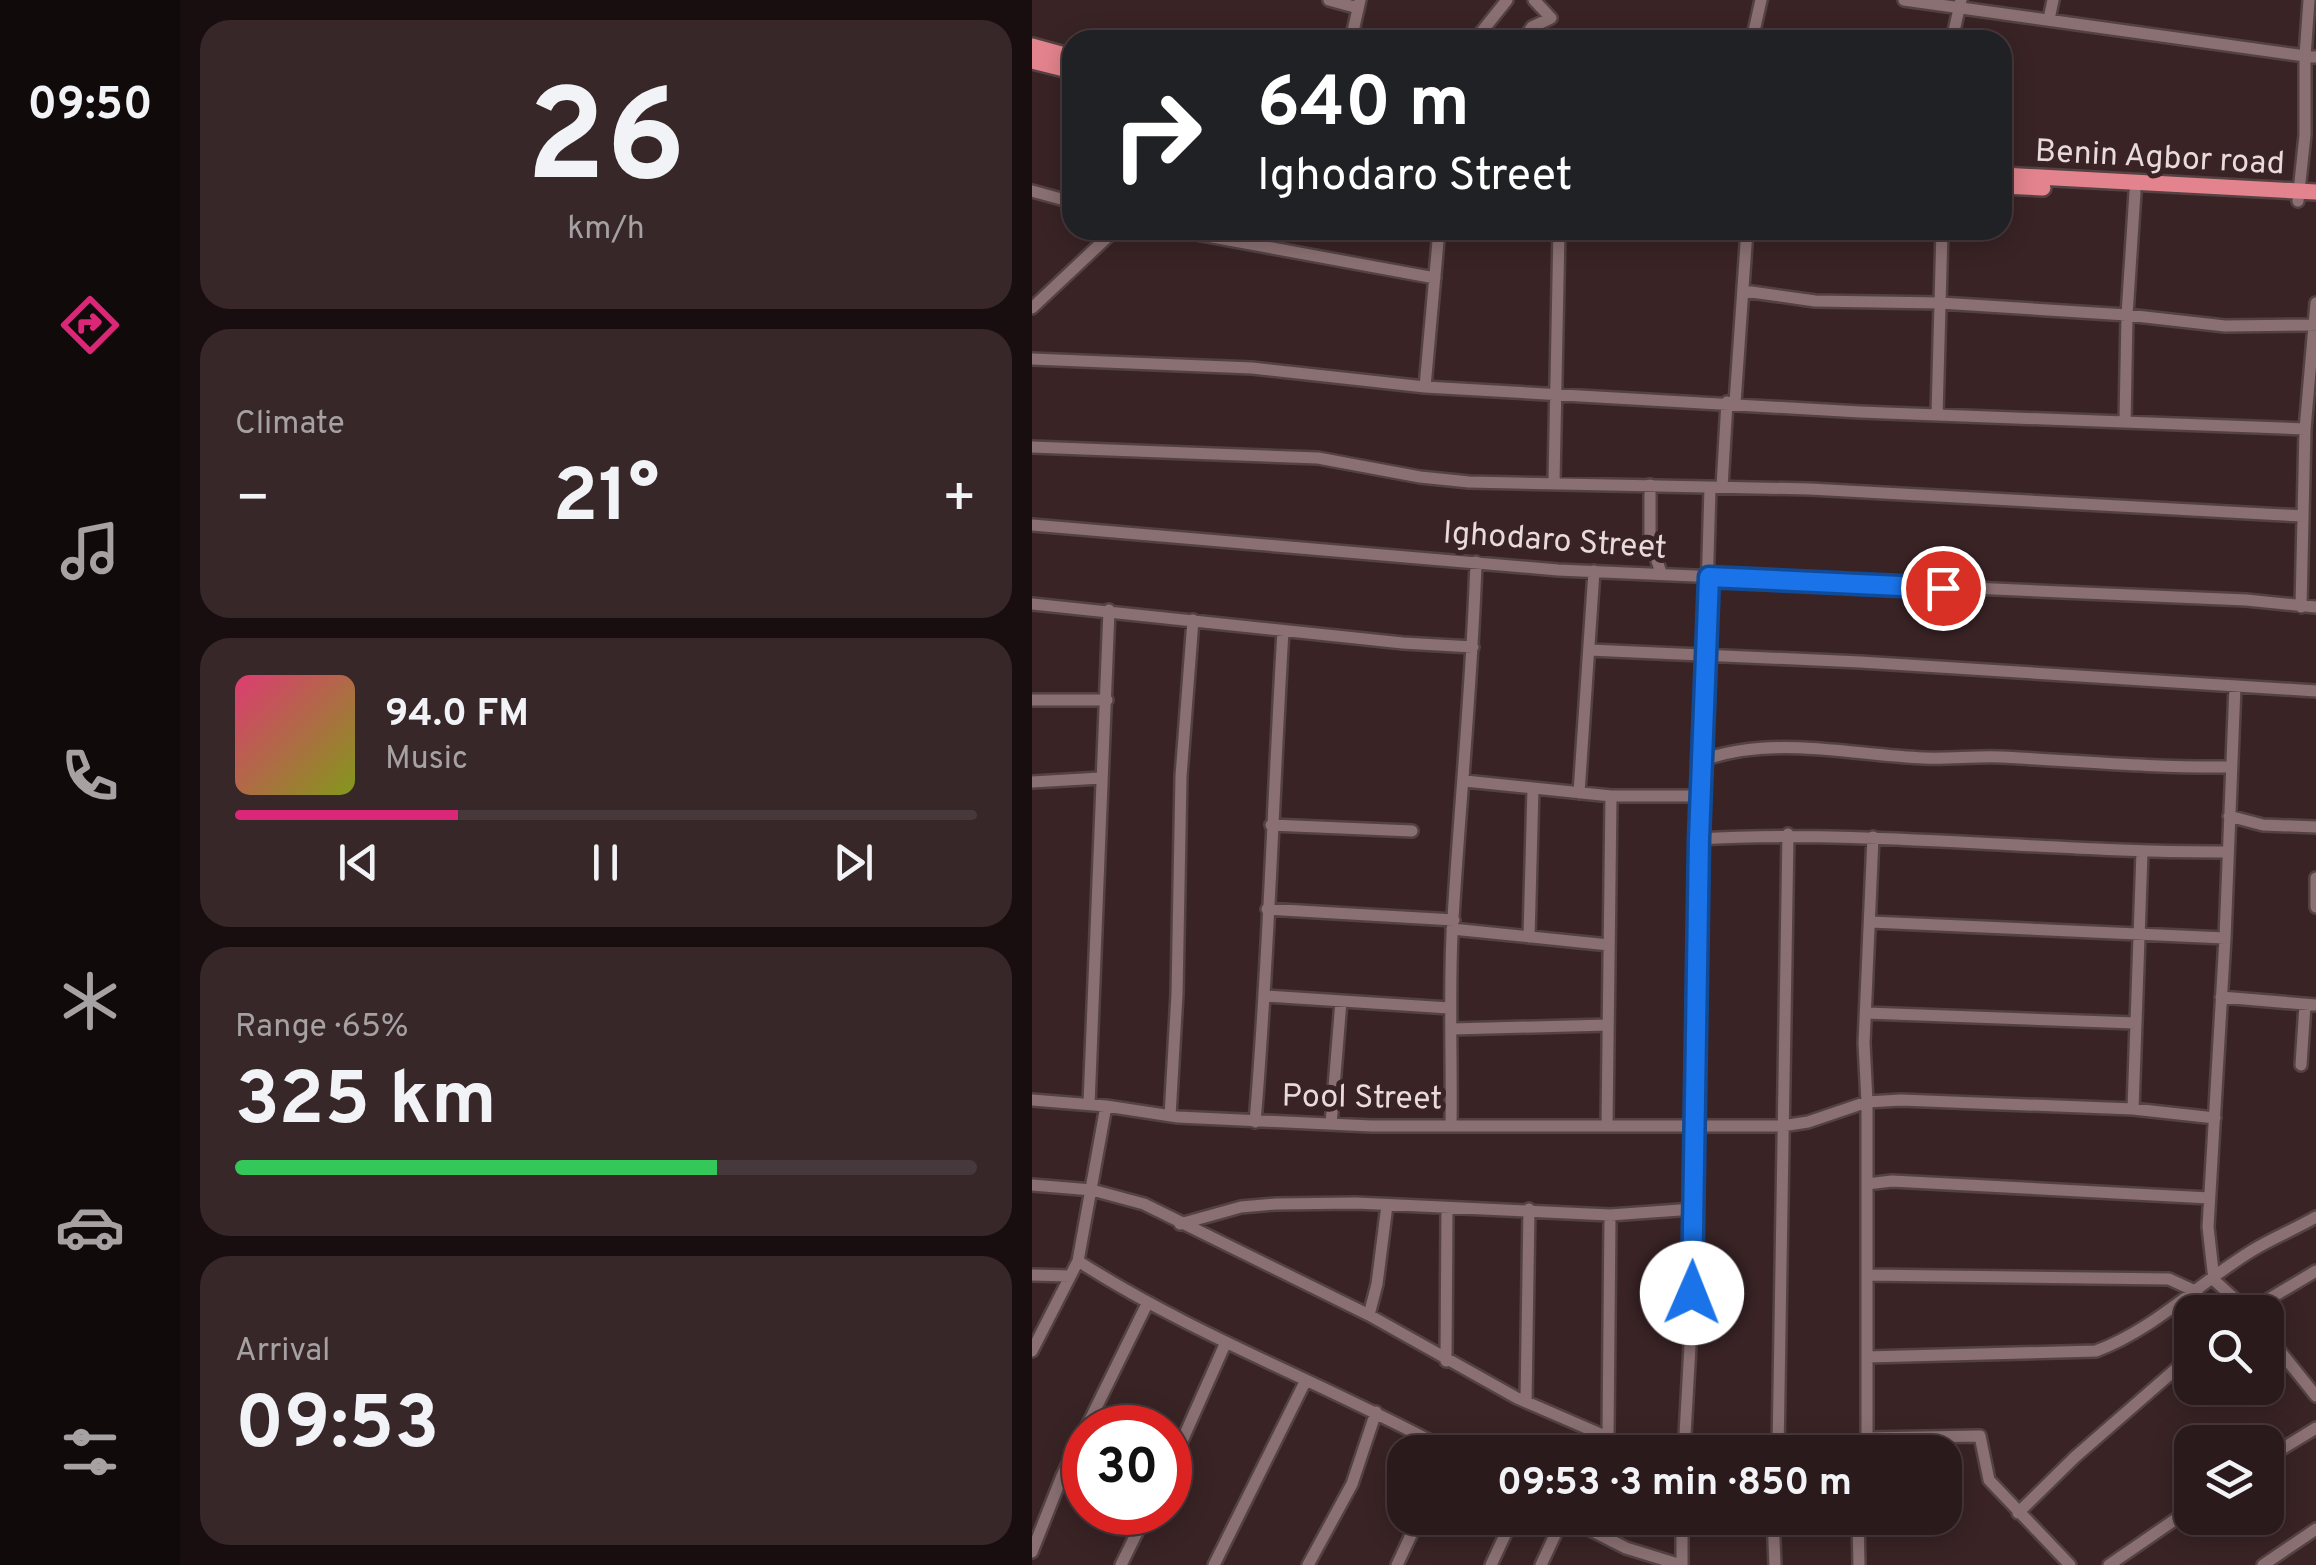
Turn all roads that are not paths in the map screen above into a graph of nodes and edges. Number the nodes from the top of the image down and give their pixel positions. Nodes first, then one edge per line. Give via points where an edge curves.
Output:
1 (1329, 0) edge
2 (1507, 0) edge
3 (1534, 0) edge
4 (1760, 0) edge
5 (1904, 0) edge
6 (2052, 0) edge
7 (2309, 0) edge
8 (1359, 4) edge
9 (1960, 5) edge
10 (2049, 20) junction
11 (1353, 30) edge
12 (1483, 30) edge
13 (1530, 30) edge
14 (1754, 30) edge
15 (1954, 30) edge
16 (1032, 46) edge
17 (1062, 54) edge
18 (2310, 57) edge
19 (1032, 61) edge
20 (1062, 69) edge
21 (2012, 176) edge
22 (2012, 186) edge
23 (1032, 191) edge
24 (2135, 192) junction
25 (2304, 195) edge
26 (1062, 199) edge
27 (2316, 202) edge
28 (1103, 240) edge
29 (1228, 240) edge
30 (1438, 240) edge
31 (1559, 240) edge
32 (1746, 240) edge
33 (1942, 240) edge
34 (1435, 278) junction
35 (1744, 290) junction
36 (1038, 292) edge
37 (1940, 303) junction
38 (2316, 304) edge
39 (1032, 308) edge
40 (2127, 314) junction
41 (2315, 325) edge
42 (1032, 359) edge
43 (1425, 387) junction
44 (1557, 393) junction
45 (1731, 403) junction
46 (2311, 406) edge
47 (1937, 415) junction
48 (2126, 422) junction
49 (2305, 430) junction
50 (1032, 447) edge
51 (1554, 482) junction
52 (2310, 484) edge
53 (1650, 485) junction
54 (1716, 488) junction
55 (2302, 516) junction
56 (1032, 526) edge
57 (1476, 562) junction
58 (1594, 571) junction
59 (1661, 573) junction
60 (1709, 577) junction
61 (1032, 604) edge
62 (2316, 606) edge
63 (2301, 607) junction
64 (1109, 610) junction
65 (1193, 620) junction
66 (1283, 631) junction
67 (1473, 647) junction
68 (1589, 650) junction
69 (1707, 657) junction
70 (2235, 686) junction
71 (2316, 692) edge
72 (1032, 700) edge
73 (1106, 700) junction
74 (1703, 760) junction
75 (2231, 767) junction
76 (1101, 778) junction
77 (1465, 781) junction
78 (1032, 782) edge
79 (1533, 788) junction
80 (1579, 792) junction
81 (1611, 796) junction
82 (1701, 796) junction
83 (2229, 816) junction
84 (1271, 825) junction
85 (2316, 826) edge
86 (1412, 831) dead end
87 (1788, 834) junction
88 (1873, 837) junction
89 (1699, 839) junction
90 (2142, 852) junction
91 (2228, 852) junction
92 (2316, 878) edge
93 (2316, 907) edge
94 (1267, 909) junction
95 (1871, 922) junction
96 (1453, 925) junction
97 (2139, 934) junction
98 (1530, 937) junction
99 (2225, 938) junction
100 (1610, 944) junction
101 (1266, 996) junction
102 (2221, 997) junction
103 (1341, 1002) junction
104 (2310, 1005) edge
105 (1450, 1008) junction
106 (1866, 1013) junction
107 (2135, 1023) junction
108 (1608, 1024) junction
109 (1452, 1029) junction
110 (2301, 1065) dead end
111 (1032, 1100) edge
112 (1867, 1102) junction
113 (1088, 1104) junction
114 (1106, 1106) junction
115 (2133, 1109) junction
116 (1170, 1116) junction
117 (2215, 1118) junction
118 (1255, 1122) junction
119 (1331, 1124) junction
120 (1452, 1126) junction
121 (1607, 1126) junction
122 (1782, 1126) junction
123 (1693, 1127) junction
124 (1032, 1184) edge
125 (1867, 1184) junction
126 (1092, 1190) junction
127 (2209, 1198) junction
128 (1387, 1205) junction
129 (1447, 1208) junction
130 (1529, 1209) junction
131 (1694, 1209) junction
132 (1610, 1214) junction
133 (2316, 1218) edge
134 (1180, 1224) junction
135 (1078, 1261) junction
136 (2316, 1271) edge
137 (1032, 1275) edge
138 (1867, 1275) junction
139 (1070, 1276) junction
140 (2214, 1280) junction
141 (2196, 1292) junction
142 (2230, 1295) edge
143 (2276, 1295) edge
144 (1146, 1304) junction
145 (1369, 1316) junction
146 (1226, 1342) junction
147 (1032, 1351) edge
148 (1867, 1356) junction
149 (2284, 1356) edge
150 (1446, 1361) junction
151 (2174, 1371) edge
152 (1306, 1380) junction
153 (2316, 1396) edge
154 (1526, 1402) junction
155 (1097, 1405) edge
156 (1376, 1412) junction
157 (1192, 1418) edge
158 (2316, 1428) edge
159 (1419, 1435) edge
160 (1606, 1435) edge
161 (1608, 1435) edge
162 (1685, 1435) edge
163 (1778, 1435) edge
164 (1867, 1435) edge
165 (1962, 1435) edge
166 (2284, 1448) edge
167 (1062, 1476) edge
168 (2018, 1513) junction
169 (2174, 1520) edge
170 (2316, 1529) edge
171 (1135, 1535) edge
172 (1411, 1535) edge
173 (1505, 1535) edge
174 (1556, 1535) edge
175 (1600, 1535) edge
176 (1682, 1535) edge
177 (1774, 1535) edge
178 (1858, 1535) edge
179 (1032, 1552) edge
180 (1120, 1565) edge
181 (1214, 1565) edge
182 (1308, 1565) edge
183 (1397, 1565) edge
184 (1491, 1565) edge
185 (1540, 1565) edge
186 (1681, 1565) edge
187 (1775, 1565) edge
188 (1859, 1565) edge
189 (2070, 1565) edge
190 (2109, 1565) edge
191 (2263, 1565) edge

1 - 8 street
2 - 12 street
3 - 13 street via 1551,18
4 - 14 street
5 - 9 street
6 - 10 street
7 - 18 street
8 - 11 street
9 - 10 street
9 - 15 street
10 - 18 street
16 - 17 highway
18 - 25 street
19 - 20 highway
21 - 25 highway, Benin Agbor road
22 - 24 highway, Benin Agbor road
23 - 26 street
24 - 25 highway, Benin Agbor road
24 - 40 street
25 - 27 highway, Benin Agbor road
28 - 36 street
29 - 34 street
30 - 34 street
31 - 44 street
32 - 35 street
33 - 37 street
34 - 43 street
35 - 37 street via 1815,301
35 - 45 street
36 - 39 street
37 - 40 street
37 - 47 street
38 - 41 street
40 - 41 street via 2225,326
40 - 48 street
41 - 46 street
42 - 43 street via 1252,368
43 - 44 street
44 - 45 street
44 - 51 street
45 - 47 street
45 - 54 street
46 - 49 street
47 - 48 street
48 - 49 street
49 - 52 street
50 - 51 street via 1318,458 1468,482
51 - 53 street
52 - 55 street
53 - 54 street
53 - 59 street via 1650,540
54 - 55 street
54 - 60 street
55 - 63 street
56 - 57 street, Ighodaro Street
57 - 58 street, Ighodaro Street
57 - 67 street
58 - 59 street, Ighodaro Street
58 - 68 street
59 - 60 street, Ighodaro Street
60 - 63 street, Ighodaro Street
60 - 69 street
61 - 64 street
62 - 63 street, Ighodaro Street
64 - 65 street
64 - 73 street
65 - 66 street
65 - 116 street
66 - 67 street
66 - 84 street
67 - 77 street
68 - 69 street
68 - 80 street
69 - 70 street
69 - 74 street
70 - 71 street
70 - 75 street
72 - 73 street
73 - 76 street
74 - 75 street via 1737,751 1819,748 1925,758
74 - 82 street
75 - 83 street
76 - 78 street
76 - 113 street
77 - 79 street
77 - 96 street
79 - 80 street
79 - 98 street
80 - 81 street
81 - 82 street
81 - 100 street
82 - 89 street
83 - 85 street
83 - 91 street
84 - 86 street
84 - 94 street
87 - 88 street
87 - 89 street
87 - 122 street
88 - 90 street
88 - 95 street
89 - 123 street
90 - 91 street
90 - 97 street
91 - 99 street
92 - 93 street
94 - 96 street
94 - 101 street
95 - 97 street
95 - 106 street
96 - 98 street
96 - 105 street
97 - 99 street
97 - 107 street
98 - 100 street
99 - 102 street
100 - 108 street
101 - 103 street
101 - 118 street
102 - 104 street
102 - 117 street
103 - 105 street
103 - 119 street
104 - 110 street
105 - 109 street
106 - 107 street
106 - 112 street
107 - 115 street
108 - 109 street
108 - 121 street
109 - 120 street
111 - 113 street, Pool Street
112 - 115 street, Pool Street
112 - 122 street, Pool Street
112 - 125 street
113 - 114 street, Pool Street
114 - 116 street, Pool Street
114 - 126 street
115 - 117 street, Pool Street
116 - 118 street, Pool Street
117 - 127 street
118 - 119 street, Pool Street
119 - 120 street, Pool Street
120 - 121 street, Pool Street
121 - 123 street, Pool Street
122 - 123 street, Pool Street
122 - 163 street
123 - 131 street
124 - 126 street
125 - 127 street
125 - 138 street
126 - 134 street via 1144,1204
126 - 135 street
127 - 140 street
128 - 129 street
128 - 134 street via 1259,1206
128 - 145 street
129 - 130 street
129 - 150 street
130 - 132 street
130 - 154 street
131 - 132 street
131 - 162 street
132 - 161 street
133 - 140 street via 2252,1250
134 - 145 street
135 - 139 street
135 - 144 street
136 - 143 street
137 - 139 street
138 - 141 street via 2168,1279
138 - 148 street
139 - 147 street
140 - 141 street
140 - 142 street
141 - 148 street via 2096,1351
144 - 146 street
144 - 155 street
145 - 150 street
146 - 152 street
146 - 157 street
148 - 164 street
149 - 153 street
150 - 154 street
151 - 168 street
152 - 156 street
152 - 181 street
154 - 160 street
156 - 159 street
156 - 182 street via 1352,1484
158 - 166 street
165 - 168 street via 1978,1435 1987,1476
167 - 179 street
168 - 189 street
169 - 190 street
170 - 191 street
171 - 180 street
172 - 183 street
173 - 184 street
174 - 185 street
175 - 186 street
176 - 186 street
177 - 187 street
178 - 188 street

